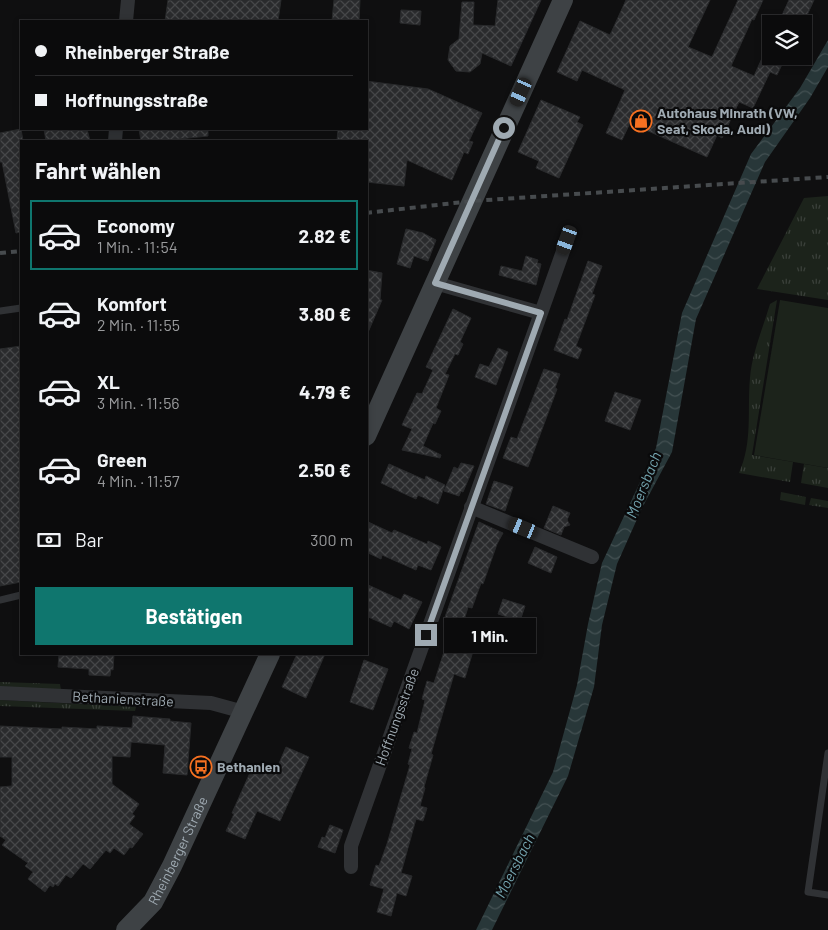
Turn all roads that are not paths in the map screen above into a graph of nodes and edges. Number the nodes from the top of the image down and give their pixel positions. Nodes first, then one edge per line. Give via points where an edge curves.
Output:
1 (128, 0) edge
2 (563, 0) edge
3 (126, 20) edge
4 (567, 240) dead end
5 (435, 283) junction
6 (20, 308) edge
7 (0, 311) edge
8 (541, 313) junction
9 (368, 432) edge
10 (472, 507) junction
11 (592, 556) dead end
12 (20, 595) edge
13 (0, 600) edge
14 (270, 655) edge
15 (0, 693) edge
16 (244, 712) junction
17 (828, 754) edge
18 (351, 867) dead end
19 (828, 895) edge
20 (126, 930) edge

1 - 3 street
2 - 5 main road
4 - 8 street, Hoffnungsstraße
5 - 8 street
5 - 9 main road
6 - 7 lane
8 - 10 street, Hoffnungsstraße
10 - 11 street
10 - 18 street, Hoffnungsstraße via 351,846
12 - 13 lane
14 - 16 main road, Rheinberger Straße
15 - 16 street, Bethanienstraße via 210,703
16 - 20 main road, Rheinberger Straße via 153,902
17 - 19 lane via 808,892

